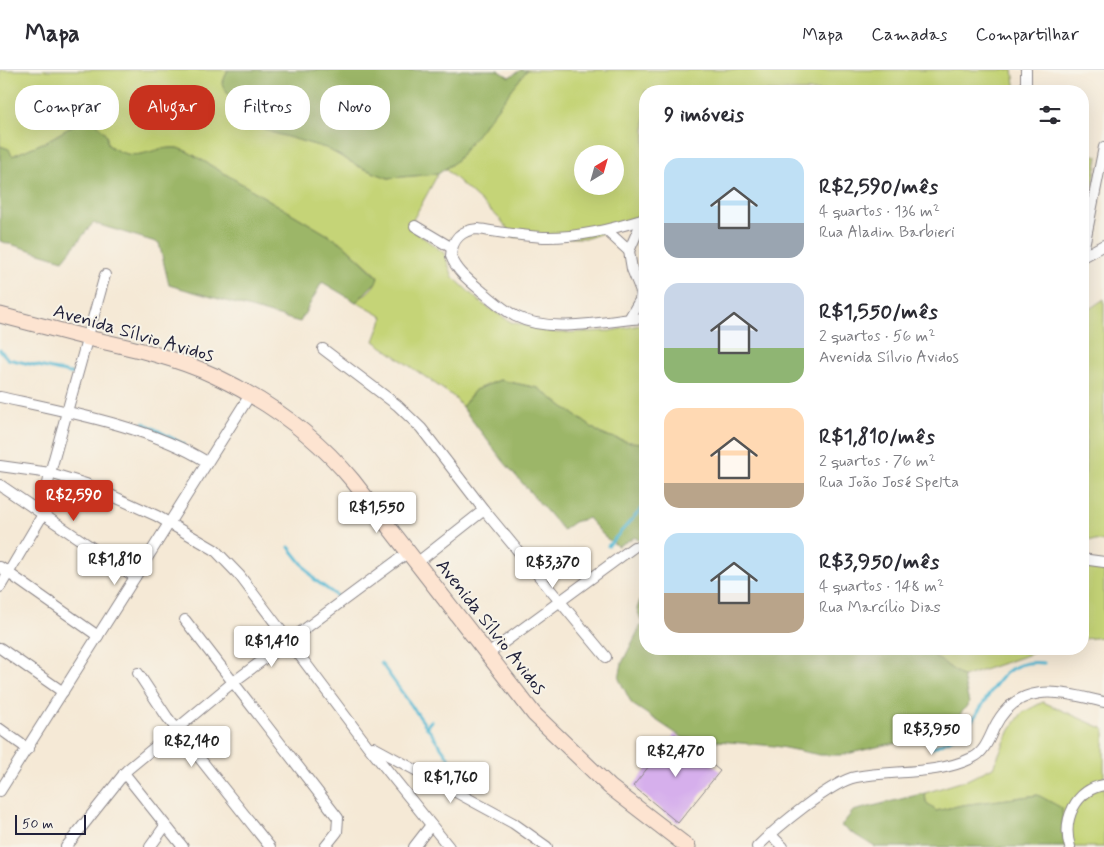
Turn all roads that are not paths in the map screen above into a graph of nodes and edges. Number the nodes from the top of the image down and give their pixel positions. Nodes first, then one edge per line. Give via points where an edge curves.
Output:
1 (1026, 70) edge
2 (1026, 85) edge
3 (1104, 147) edge
4 (639, 220) edge
5 (1089, 221) edge
6 (415, 226) dead end
7 (606, 230) junction
8 (639, 230) edge
9 (1104, 245) edge
10 (452, 248) junction
11 (629, 251) junction
12 (1089, 252) edge
13 (105, 275) dead end
14 (639, 284) edge
15 (639, 302) edge
16 (0, 315) edge
17 (639, 318) edge
18 (629, 319) junction
19 (88, 338) junction
20 (323, 349) dead end
21 (250, 395) junction
22 (0, 397) edge
23 (68, 412) junction
24 (207, 462) junction
25 (0, 466) edge
26 (50, 472) junction
27 (0, 485) edge
28 (484, 510) junction
29 (42, 516) junction
30 (170, 523) junction
31 (634, 547) dead end
32 (414, 557) junction
33 (1089, 561) edge
34 (1104, 562) edge
35 (0, 567) edge
36 (9, 574) junction
37 (135, 577) junction
38 (0, 587) edge
39 (560, 600) junction
40 (185, 620) dead end
41 (98, 636) junction
42 (289, 640) junction
43 (0, 648) edge
44 (488, 654) junction
45 (606, 657) dead end
46 (138, 672) dead end
47 (232, 684) junction
48 (63, 692) junction
49 (1104, 702) edge
50 (0, 729) edge
51 (177, 729) junction
52 (367, 745) junction
53 (28, 749) junction
54 (124, 773) junction
55 (1104, 785) edge
56 (0, 792) edge
57 (431, 825) junction
58 (165, 826) junction
59 (770, 834) junction
60 (66, 847) edge
61 (150, 847) edge
62 (183, 847) edge
63 (270, 847) edge
64 (325, 847) edge
65 (414, 847) edge
66 (449, 847) edge
67 (547, 847) edge
68 (688, 847) edge
69 (757, 847) edge
70 (783, 847) edge
71 (1070, 847) edge

1 - 2 street
3 - 5 street
4 - 7 street
6 - 10 street
7 - 10 street via 543,237 473,229 460,234
7 - 11 street
8 - 11 street
9 - 12 street
10 - 18 street via 454,263 462,274 515,316 545,324 605,323
11 - 14 street
13 - 19 street
15 - 18 street
16 - 19 main road, Avenida Sílvio Avidos
17 - 18 street
19 - 21 main road, Avenida Sílvio Avidos via 186,364
19 - 23 street
20 - 28 street via 408,415
21 - 24 street
21 - 32 main road, Avenida Sílvio Avidos via 303,431 337,462
22 - 23 street
23 - 24 street via 161,439
23 - 26 street
24 - 30 street
25 - 26 street
26 - 29 street
26 - 30 street via 106,492
27 - 29 street
28 - 32 street
28 - 39 street
29 - 36 street
29 - 37 street
30 - 37 street
30 - 42 street via 227,560
31 - 39 street
32 - 42 street
32 - 44 main road, Avenida Sílvio Avidos
33 - 34 street
35 - 36 street
36 - 38 street
36 - 41 street
37 - 41 street
39 - 44 street
39 - 45 street
40 - 47 street
41 - 48 street
42 - 47 street
42 - 52 street
43 - 48 street
44 - 68 main road, Avenida Sílvio Avidos via 534,714 576,757
46 - 51 street
47 - 51 street
47 - 64 street via 335,814 337,832
48 - 53 street
49 - 59 street via 1053,691 1028,695 1002,714 984,748 972,758 926,769 847,779
50 - 53 street
51 - 54 street
51 - 63 street
52 - 57 street
52 - 67 street via 513,823
53 - 56 street
54 - 58 street
54 - 60 street
55 - 71 street via 1086,792 1069,814 1067,837
57 - 65 street
57 - 66 street
58 - 61 street
58 - 62 street
59 - 69 street
59 - 70 street

